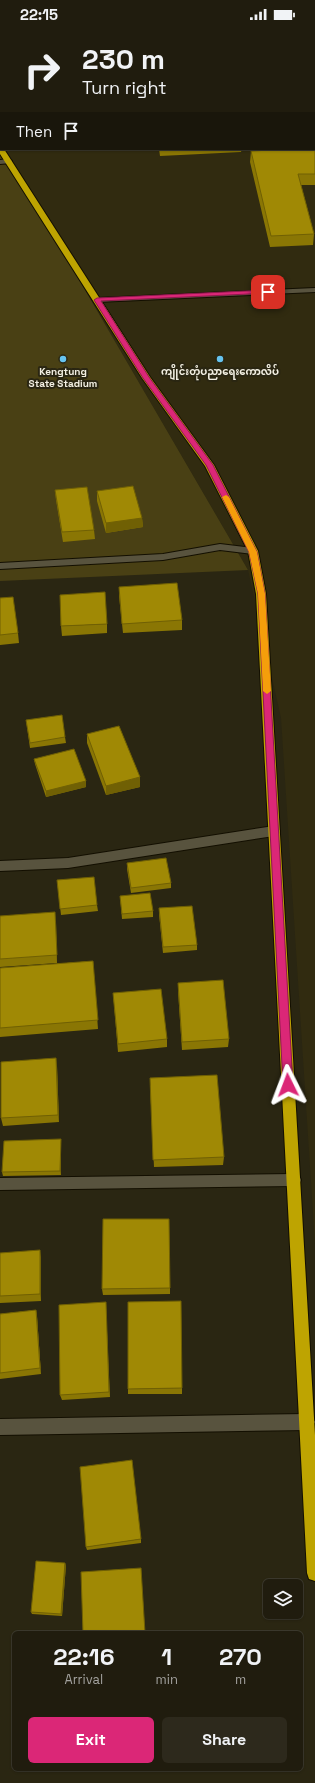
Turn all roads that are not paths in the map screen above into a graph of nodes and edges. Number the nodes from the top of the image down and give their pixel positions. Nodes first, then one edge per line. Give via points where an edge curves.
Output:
1 (1, 150) edge
2 (4, 162) edge
3 (315, 290) edge
4 (97, 300) junction
5 (253, 552) junction
6 (0, 566) edge
7 (274, 831) junction
8 (0, 866) edge
9 (294, 1180) junction
10 (0, 1184) edge
11 (307, 1422) junction
12 (0, 1427) edge
13 (315, 1573) edge

1 - 2 highway
2 - 4 highway
3 - 4 street
4 - 5 highway via 146,378 209,465
5 - 6 street via 220,548 163,557
5 - 7 highway via 261,594
7 - 8 street via 68,863
7 - 9 highway
9 - 10 street
9 - 11 highway
11 - 12 street
11 - 13 highway

